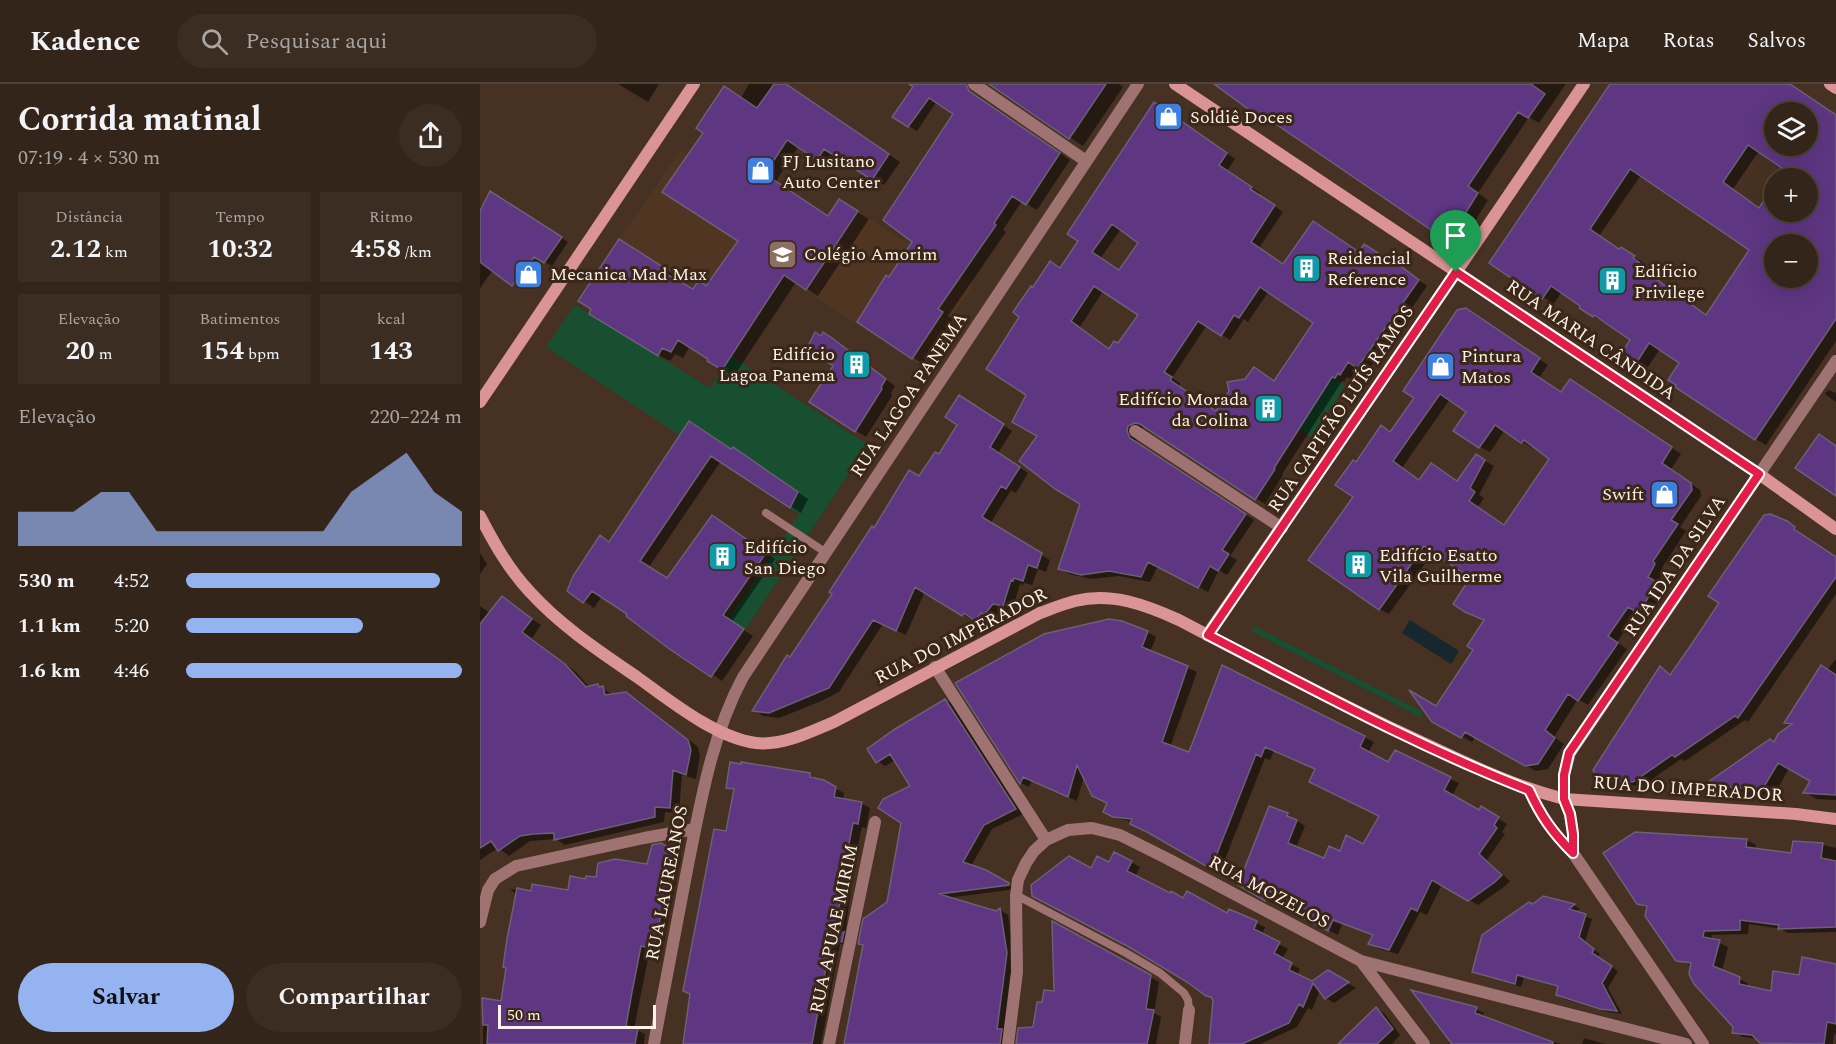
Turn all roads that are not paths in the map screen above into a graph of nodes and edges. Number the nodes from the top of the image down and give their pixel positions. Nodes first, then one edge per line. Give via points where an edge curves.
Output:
1 (694, 84) edge
2 (974, 84) edge
3 (1138, 84) edge
4 (1175, 84) edge
5 (1584, 84) edge
6 (1830, 84) edge
7 (1836, 88) edge
8 (1086, 161) junction
9 (1456, 272) junction
10 (1836, 361) edge
11 (480, 402) edge
12 (1135, 431) dead end
13 (1759, 474) junction
14 (766, 513) dead end
15 (480, 516) edge
16 (1282, 528) junction
17 (1836, 529) edge
18 (825, 552) junction
19 (1208, 635) junction
20 (935, 667) junction
21 (719, 731) junction
22 (1529, 790) junction
23 (1564, 799) junction
24 (1836, 819) edge
25 (875, 822) dead end
26 (695, 829) junction
27 (1046, 840) junction
28 (1573, 853) junction
29 (1016, 895) junction
30 (480, 922) edge
31 (1361, 961) junction
32 (1189, 1010) joint
33 (654, 1044) edge
34 (829, 1044) edge
35 (1008, 1044) edge
36 (1185, 1044) edge
37 (1424, 1044) edge
38 (1686, 1044) edge
39 (1703, 1044) edge

1 - 11 street
2 - 8 street
3 - 8 street, RUA LAGOA PANEMA
4 - 9 street, RUA MARIA CÂNDIDA
5 - 9 street, RUA CAPITÃO LUÍS RAMOS
6 - 7 street
8 - 18 street, RUA LAGOA PANEMA
9 - 13 street, RUA MARIA CÂNDIDA
9 - 16 street, RUA CAPITÃO LUÍS RAMOS
10 - 13 street, RUA IDA DA SILVA
12 - 16 street
13 - 17 street, RUA MARIA CÂNDIDA
13 - 23 street, RUA IDA DA SILVA via 1569,753
14 - 18 lane
15 - 21 street, RUA DO IMPERADOR via 510,567 554,616 676,705
16 - 19 street, RUA CAPITÃO LUÍS RAMOS
18 - 21 street, RUA LAGOA PANEMA via 743,677
19 - 20 street, RUA DO IMPERADOR via 1150,606 1104,597 1076,600 1040,613
19 - 22 street, RUA DO IMPERADOR via 1379,722
20 - 21 street, RUA DO IMPERADOR via 802,736 756,743
20 - 27 street
21 - 26 street, RUA LAUREANOS
22 - 23 street, RUA DO IMPERADOR
22 - 28 street via 1542,818
23 - 24 street, RUA DO IMPERADOR
23 - 28 street, RUA IDA DA SILVA
25 - 34 street, RUA APUAE MIRIM
26 - 30 street via 516,866 495,879
26 - 33 street, RUA LAUREANOS
27 - 29 street, RUA MOZELOS via 1026,863
27 - 31 street, RUA MOZELOS via 1068,830 1092,828 1120,835
28 - 39 street
29 - 32 lane via 1160,973 1184,993
29 - 35 street, RUA MOZELOS via 1017,972
31 - 37 street
31 - 38 street, RUA MOZELOS
32 - 36 street

